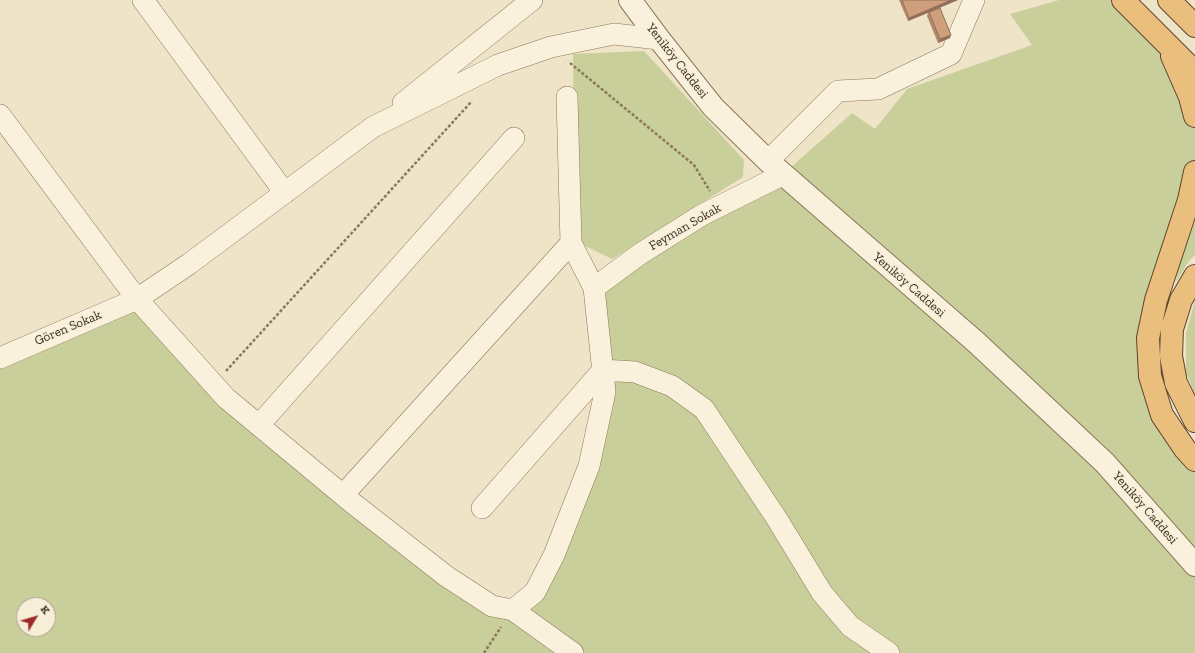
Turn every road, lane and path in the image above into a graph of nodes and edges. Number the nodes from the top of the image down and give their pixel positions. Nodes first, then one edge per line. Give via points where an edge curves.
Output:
1 (143, 0) edge
2 (532, 0) edge
3 (630, 0) edge
4 (974, 0) edge
5 (1123, 0) edge
6 (1169, 0) edge
7 (1185, 0) edge
8 (1195, 8) edge
9 (1195, 26) edge
10 (659, 39) junction
11 (1166, 44) junction
12 (569, 62) dead end
13 (1195, 72) edge
14 (476, 97) dead end
15 (567, 97) dead end
16 (0, 115) edge
17 (1195, 116) edge
18 (373, 128) junction
19 (514, 138) dead end
20 (775, 168) junction
21 (1195, 172) edge
22 (285, 193) junction
23 (719, 207) junction
24 (571, 243) junction
25 (1195, 276) edge
26 (594, 288) junction
27 (137, 299) junction
28 (0, 358) edge
29 (603, 370) junction
30 (214, 384) junction
31 (1195, 421) edge
32 (259, 425) junction
33 (1195, 460) edge
34 (343, 495) junction
35 (482, 508) dead end
36 (1195, 565) edge
37 (513, 610) junction
38 (484, 653) edge
39 (573, 653) edge
40 (889, 653) edge

1 - 22 street
2 - 18 street
3 - 10 street, Yeniköy Caddesi
4 - 20 street, Feyman Sokak via 951,54 878,89 838,90
5 - 11 highway
6 - 9 highway
7 - 8 highway
10 - 18 street via 614,34 551,47 498,65
10 - 20 street, Yeniköy Caddesi via 713,106
11 - 13 highway
11 - 17 highway via 1190,97
12 - 23 path via 694,165
14 - 30 path
15 - 24 street
16 - 27 street
18 - 22 street, Gören Sokak
19 - 32 street
20 - 23 street, Feyman Sokak
20 - 36 street, Yeniköy Caddesi via 976,343 1105,463
21 - 33 highway via 1189,200 1156,300 1148,338 1150,376 1162,415 1185,450
22 - 27 street, Gören Sokak
23 - 26 street, Feyman Sokak via 640,254
24 - 26 street
24 - 34 street
25 - 31 highway via 1181,300 1172,329 1171,356 1176,383
26 - 29 street
27 - 28 street, Gören Sokak
27 - 30 street
29 - 35 street
29 - 37 street via 605,392 589,466 554,555 536,592
29 - 40 street via 635,372 672,386 704,409 777,519 822,593 850,626
30 - 32 street via 226,398
32 - 34 street
34 - 37 street via 446,576 492,606
37 - 38 path
37 - 39 street

